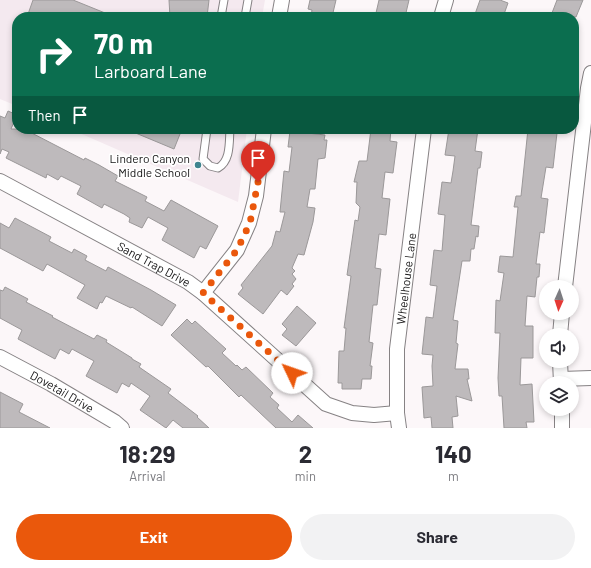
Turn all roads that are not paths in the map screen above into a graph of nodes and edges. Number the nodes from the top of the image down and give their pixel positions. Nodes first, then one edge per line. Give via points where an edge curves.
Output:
1 (224, 0) edge
2 (248, 0) edge
3 (282, 0) edge
4 (446, 0) edge
5 (222, 12) edge
6 (246, 12) edge
7 (280, 12) edge
8 (442, 12) edge
9 (591, 73) edge
10 (206, 134) edge
11 (230, 134) edge
12 (263, 134) edge
13 (423, 134) edge
14 (0, 181) edge
15 (566, 280) edge
16 (203, 293) junction
17 (0, 357) edge
18 (591, 378) edge
19 (579, 379) edge
20 (397, 413) junction
21 (562, 416) edge
22 (122, 428) edge
23 (399, 428) edge
24 (562, 428) edge

1 - 5 lane
2 - 6 lane
3 - 7 street
4 - 8 street
9 - 15 street
10 - 11 lane via 203,159 210,166 218,168 227,159
12 - 16 street via 250,223 237,250
13 - 20 street, Wheelhouse Lane via 397,349
14 - 16 street, Sand Trap Drive via 188,282
16 - 20 street, Sand Trap Drive via 326,404 352,413
17 - 22 street, Dovetail Drive via 51,384
18 - 19 street
20 - 23 street, Wheelhouse Lane
21 - 24 street

